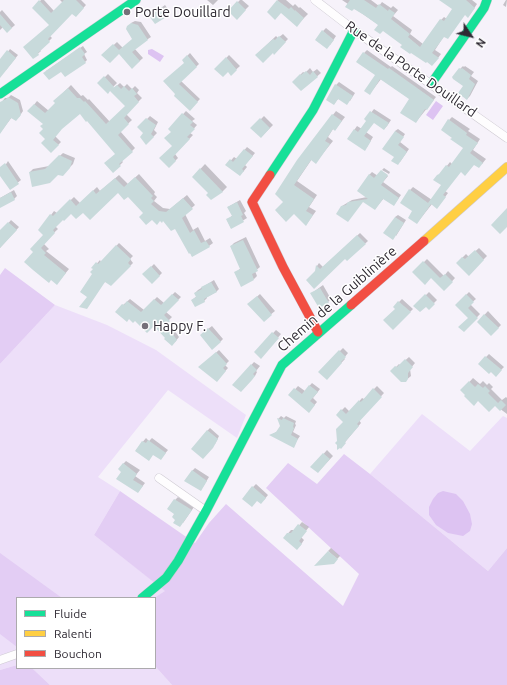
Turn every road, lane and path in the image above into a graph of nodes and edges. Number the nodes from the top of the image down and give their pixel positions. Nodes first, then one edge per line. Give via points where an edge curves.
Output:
1 (136, 0) edge
2 (315, 0) edge
3 (487, 0) edge
4 (354, 30) junction
5 (431, 84) junction
6 (0, 94) edge
7 (507, 138) edge
8 (507, 167) edge
9 (318, 332) junction
10 (159, 478) dead end
11 (206, 511) junction
12 (144, 597) edge
13 (16, 654) edge
14 (0, 660) edge

1 - 6 street
2 - 4 street, Rue de la Porte Douillard
3 - 5 street
4 - 5 street, Rue de la Porte Douillard
4 - 9 street via 313,110 252,202
5 - 7 street, Rue de la Porte Douillard
8 - 9 street, Chemin de la Guiblinière via 350,307
9 - 11 street, Chemin de la Guiblinière via 282,365
10 - 11 street
11 - 12 street, Chemin de la Guiblinière via 178,561
13 - 14 street

